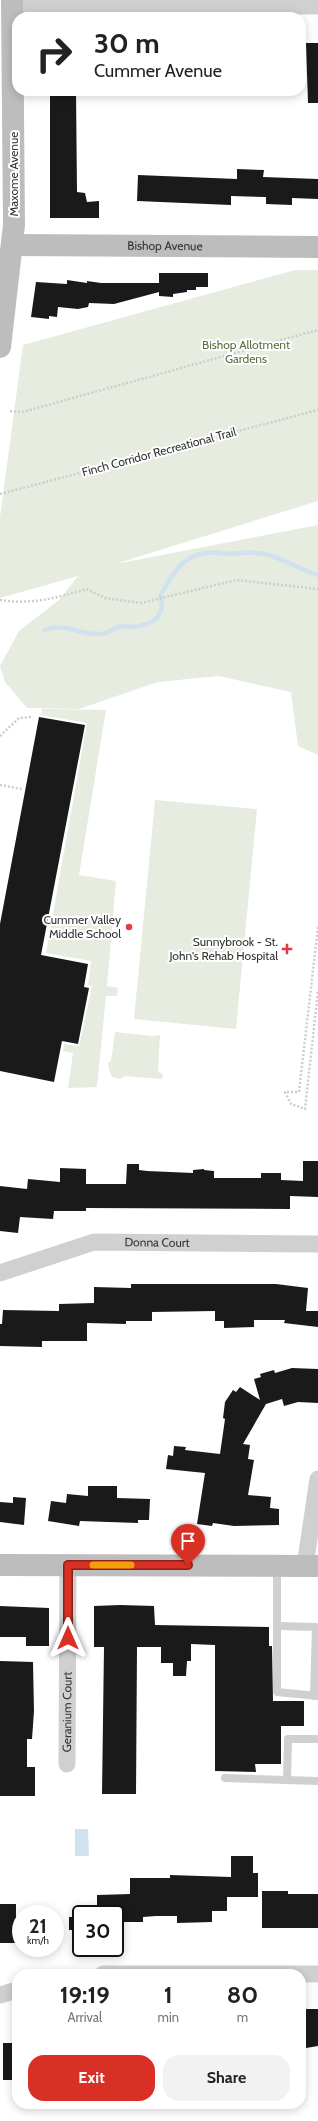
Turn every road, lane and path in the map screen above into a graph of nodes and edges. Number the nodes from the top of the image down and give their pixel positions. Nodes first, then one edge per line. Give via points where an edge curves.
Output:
1 (12, 3) edge
2 (318, 6) edge
3 (7, 133) edge
4 (13, 245) junction
5 (318, 247) edge
6 (318, 330) edge
7 (0, 347) edge
8 (318, 410) edge
9 (10, 411) dead end
10 (0, 494) edge
11 (318, 588) edge
12 (0, 600) edge
13 (32, 717) dead end
14 (0, 736) edge
15 (0, 785) edge
16 (22, 789) dead end
17 (318, 927) edge
18 (318, 991) edge
19 (318, 1244) edge
20 (0, 1273) edge
21 (318, 1479) edge
22 (0, 1565) edge
23 (68, 1565) junction
24 (277, 1565) junction
25 (312, 1566) edge
26 (277, 1626) junction
27 (316, 1696) edge
28 (318, 1739) edge
29 (67, 1764) dead end
30 (225, 1778) dead end
31 (287, 1780) junction
32 (318, 1781) edge
33 (306, 1974) edge
34 (318, 1974) edge
35 (12, 1991) edge
36 (0, 1995) edge

1 - 2 street
1 - 3 street, Maxome Avenue
3 - 4 street, Maxome Avenue via 14,225
4 - 5 street, Bishop Avenue
4 - 7 street, Maxome Avenue
6 - 9 path via 23,412
8 - 10 path, Finch Corridor Recreational Trail
11 - 12 path via 236,580 141,603 105,598 86,589 50,600 18,604
13 - 14 path via 19,718
15 - 16 path
17 - 18 path via 299,1092 285,1092 291,1104 305,1109
19 - 20 street, Donna Court via 94,1242
21 - 25 street
22 - 23 street
23 - 24 street
23 - 29 street, Geranium Court
24 - 25 street
24 - 26 lane
26 - 27 lane via 277,1692
26 - 27 lane via 316,1627
28 - 31 lane via 288,1739
30 - 31 lane
31 - 32 lane
33 - 34 street
35 - 36 street

